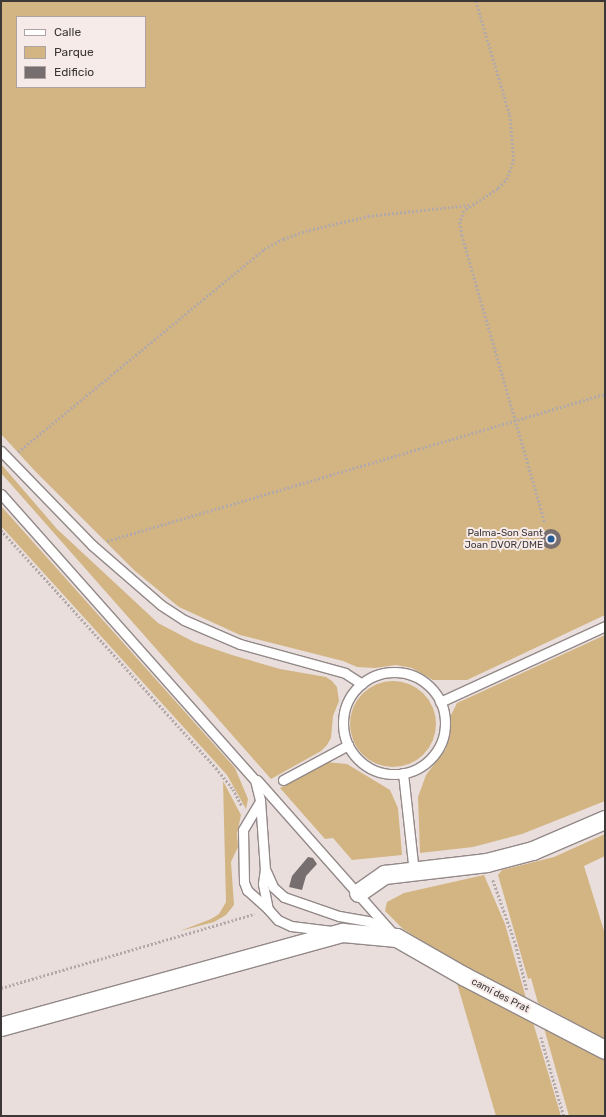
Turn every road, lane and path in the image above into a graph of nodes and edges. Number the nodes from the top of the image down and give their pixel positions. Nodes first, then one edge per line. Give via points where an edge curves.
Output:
1 (476, 1) edge
2 (470, 205) junction
3 (605, 394) edge
4 (515, 420) junction
5 (1, 450) edge
6 (9, 460) junction
7 (1, 494) edge
8 (544, 523) dead end
9 (1, 530) edge
10 (92, 546) junction
11 (605, 626) edge
12 (362, 684) junction
13 (440, 702) junction
14 (348, 745) junction
15 (249, 771) junction
16 (403, 773) junction
17 (283, 780) dead end
18 (260, 800) junction
19 (249, 819) junction
20 (605, 820) edge
21 (265, 870) junction
22 (414, 872) junction
23 (359, 893) junction
24 (268, 909) junction
25 (343, 933) junction
26 (391, 933) junction
27 (1, 988) edge
28 (1, 1026) edge
29 (605, 1050) edge

1 - 2 path via 510,115 514,160 508,178 498,189 487,198
2 - 4 path via 464,211 460,222 462,235
2 - 6 path via 368,216 309,230 264,249
3 - 4 path
4 - 8 path
4 - 10 path
5 - 6 lane
6 - 10 lane
7 - 15 lane
9 - 19 path via 216,768 233,789
10 - 12 lane via 156,601 184,620 262,651 346,673
11 - 13 lane
12 - 13 lane via 381,674 408,674 423,681
12 - 14 lane via 351,696 344,711 343,728
13 - 16 lane via 445,723 442,739 434,754 422,766
14 - 16 lane via 358,759 372,769 388,774
14 - 17 lane
15 - 18 lane via 257,784
15 - 23 lane
16 - 22 lane
18 - 19 lane via 257,810
18 - 21 lane
19 - 24 lane via 242,836 244,882 247,890
20 - 22 street via 533,851 487,863
21 - 24 lane via 263,884
21 - 26 lane via 273,887 284,897 339,916 368,921
22 - 23 street via 385,875
23 - 26 lane
24 - 25 lane via 278,920 291,926
24 - 27 path via 184,936
25 - 26 street
25 - 28 street
26 - 29 street, camí des Prat via 465,978

